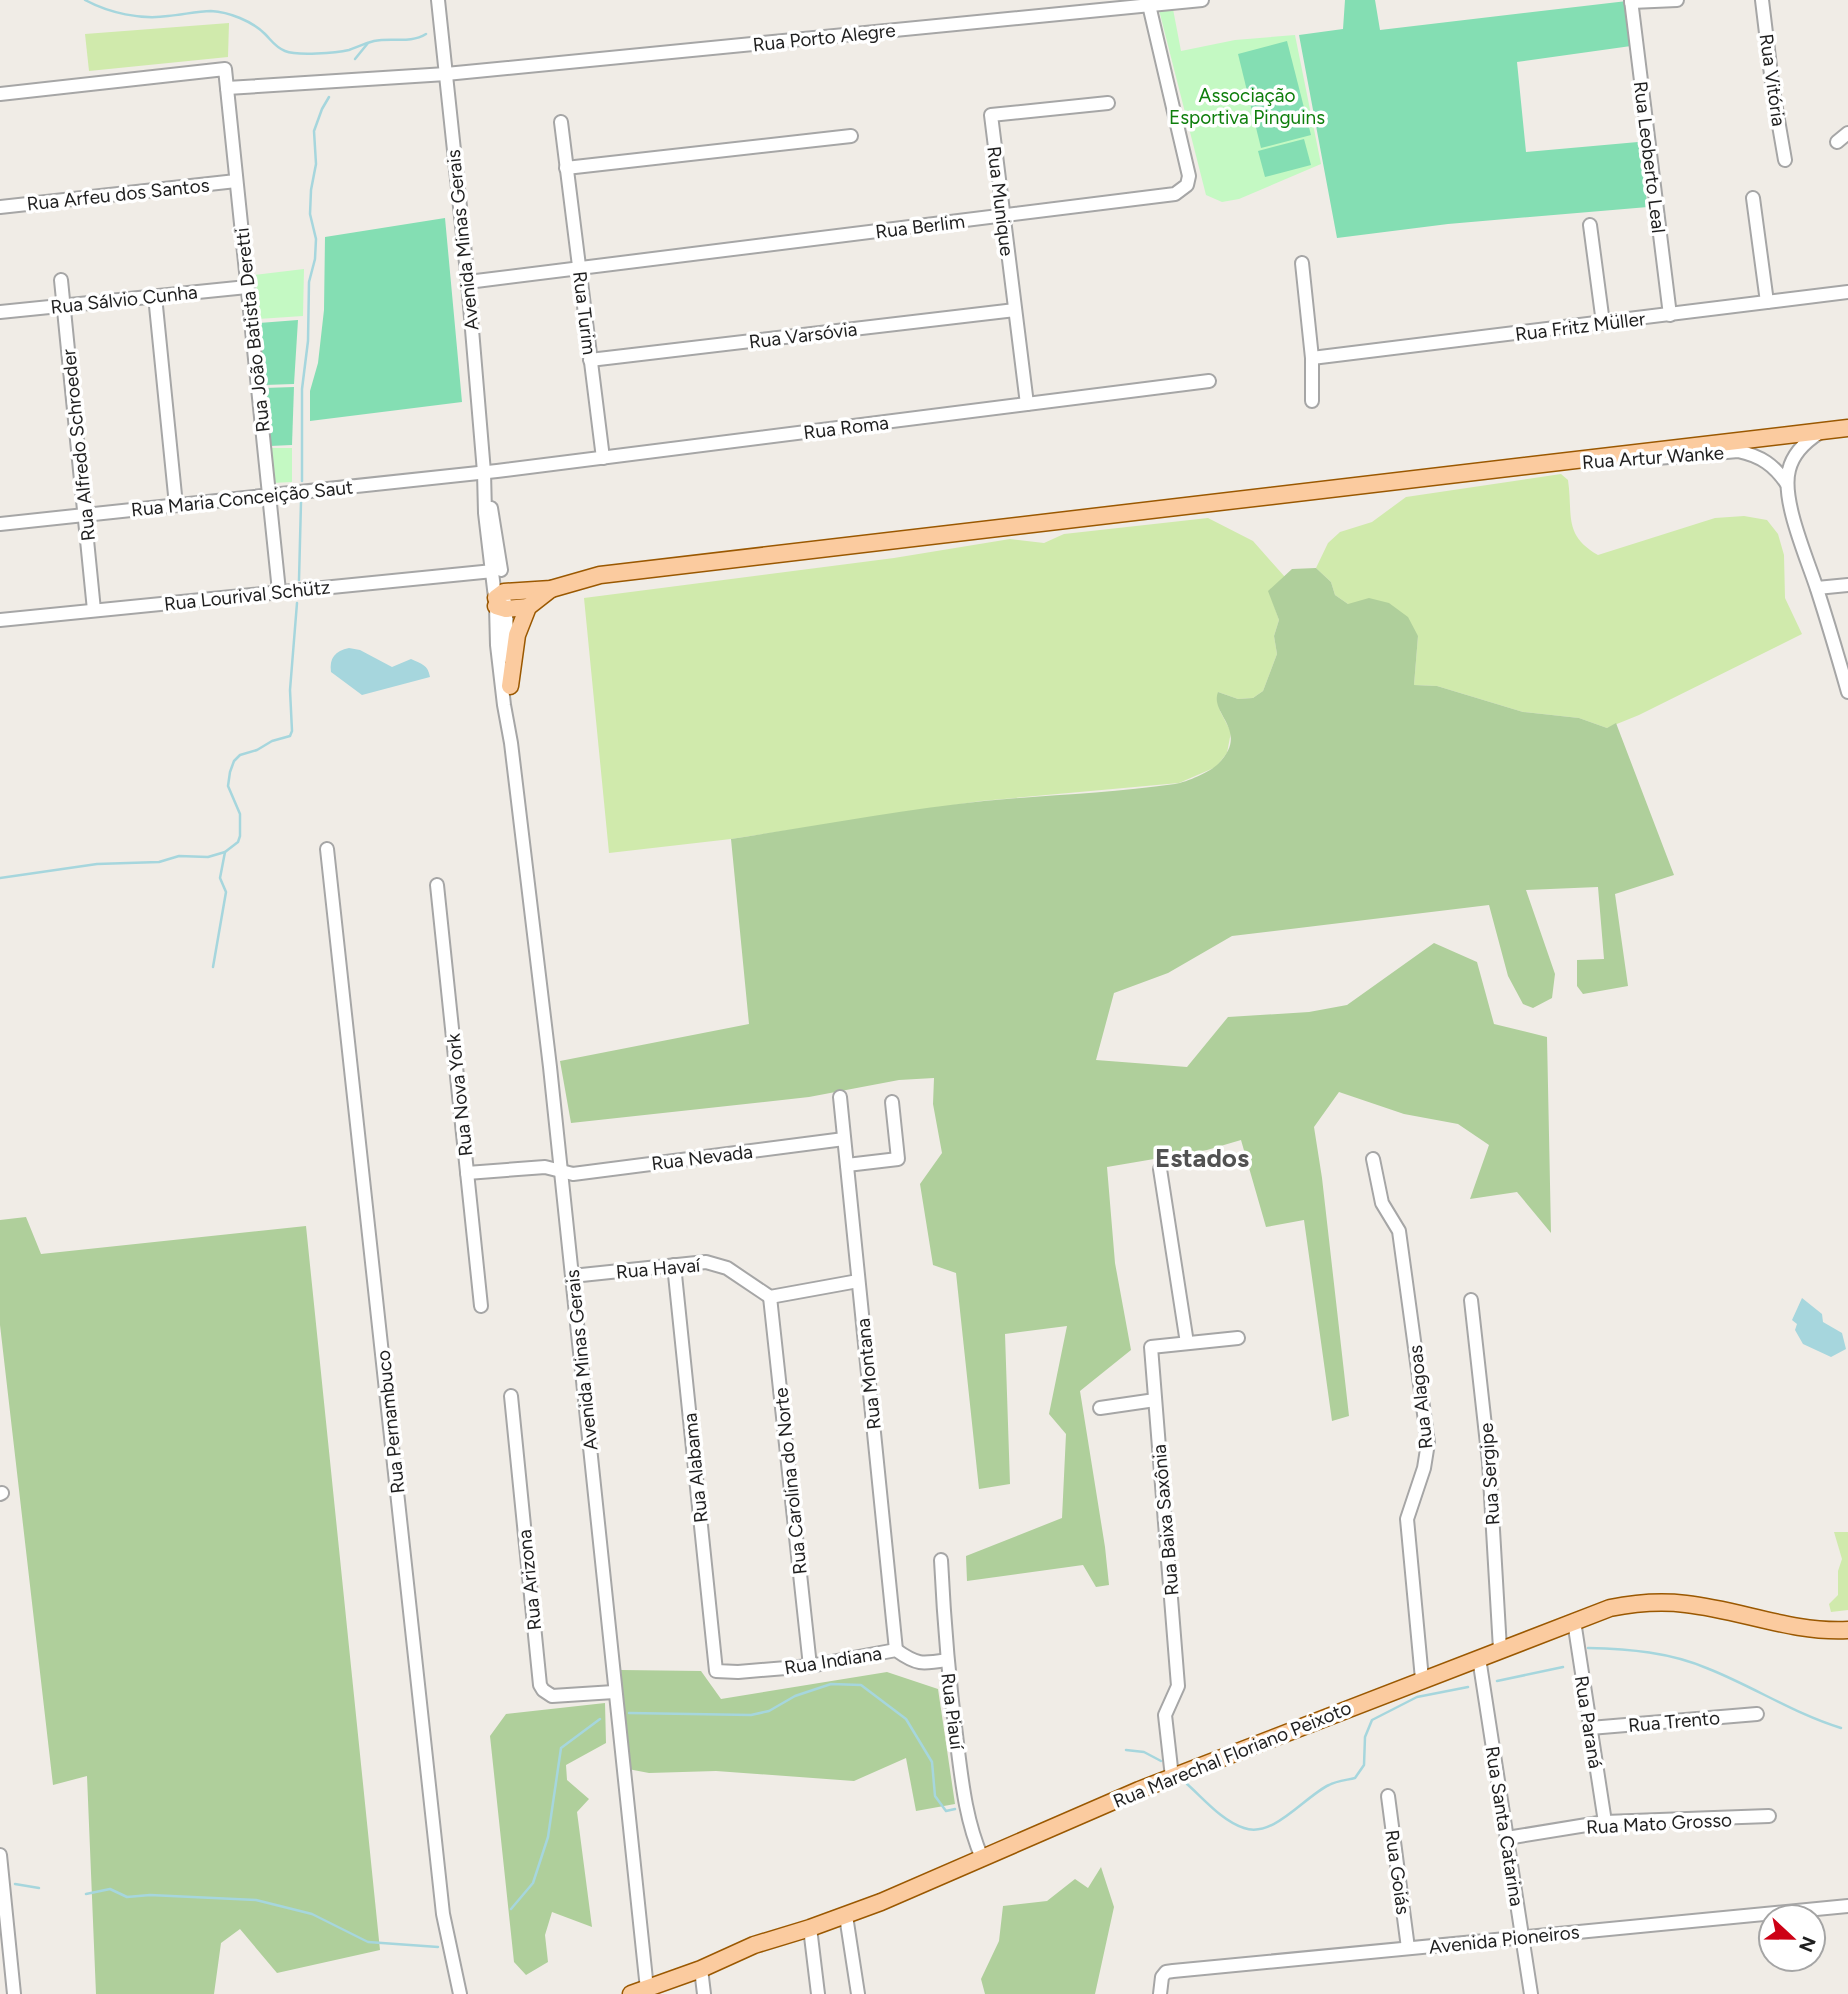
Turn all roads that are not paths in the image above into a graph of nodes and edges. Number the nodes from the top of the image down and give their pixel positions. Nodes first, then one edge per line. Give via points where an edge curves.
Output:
1 (438, 0) edge
2 (1202, 0) edge
3 (1677, 0) edge
4 (1762, 0) edge
5 (1631, 1) edge
6 (1149, 5) junction
7 (446, 74) junction
8 (227, 88) junction
9 (0, 94) edge
10 (1108, 103) dead end
11 (561, 122) dead end
12 (1848, 133) edge
13 (851, 136) dead end
14 (1837, 142) dead end
15 (1785, 160) dead end
16 (566, 168) junction
17 (236, 181) junction
18 (1753, 198) dead end
19 (0, 207) edge
20 (1003, 215) junction
21 (1590, 225) dead end
22 (1302, 263) dead end
23 (579, 268) junction
24 (61, 280) dead end
25 (468, 282) junction
26 (247, 287) junction
27 (1848, 292) edge
28 (155, 296) junction
29 (1767, 302) junction
30 (63, 306) junction
31 (1015, 310) junction
32 (0, 312) edge
33 (1670, 315) junction
34 (1603, 323) junction
35 (1312, 358) junction
36 (590, 360) junction
37 (1209, 381) dead end
38 (1312, 401) dead end
39 (1027, 404) junction
40 (1848, 428) edge
41 (1823, 430) junction
42 (603, 458) junction
43 (1548, 464) junction
44 (484, 476) junction
45 (1787, 484) junction
46 (269, 496) junction
47 (176, 505) junction
48 (85, 515) junction
49 (0, 524) edge
50 (493, 571) junction
51 (1848, 585) edge
52 (551, 589) junction
53 (1817, 589) junction
54 (279, 591) junction
55 (500, 601) junction
56 (528, 607) junction
57 (94, 610) junction
58 (0, 620) edge
59 (510, 686) junction
60 (1848, 692) edge
61 (509, 732) junction
62 (327, 849) dead end
63 (437, 885) dead end
64 (840, 1097) dead end
65 (892, 1102) dead end
66 (844, 1139) junction
67 (1373, 1159) dead end
68 (846, 1165) junction
69 (1160, 1169) dead end
70 (561, 1170) junction
71 (467, 1173) junction
72 (674, 1265) junction
73 (572, 1276) junction
74 (858, 1281) junction
75 (770, 1297) junction
76 (1471, 1300) dead end
77 (481, 1306) dead end
78 (1238, 1338) dead end
79 (1187, 1343) junction
80 (511, 1396) dead end
81 (1155, 1400) junction
82 (1100, 1408) dead end
83 (941, 1560) dead end
84 (1574, 1621) junction
85 (1848, 1630) edge
86 (1500, 1649) junction
87 (896, 1650) junction
88 (1479, 1657) junction
89 (947, 1660) junction
90 (810, 1666) junction
91 (716, 1671) joint
92 (1422, 1679) junction
93 (614, 1692) junction
94 (1757, 1714) dead end
95 (1590, 1728) junction
96 (1171, 1777) junction
97 (1388, 1796) dead end
98 (1769, 1816) dead end
99 (1605, 1822) junction
100 (1507, 1838) junction
101 (0, 1855) edge
102 (982, 1858) junction
103 (3, 1906) edge
104 (1848, 1906) edge
105 (846, 1916) junction
106 (810, 1928) junction
107 (1522, 1937) junction
108 (1408, 1948) junction
109 (701, 1969) junction
110 (639, 1991) edge
111 (14, 1994) edge
112 (460, 1994) edge
113 (704, 1994) edge
114 (818, 1994) edge
115 (858, 1994) edge
116 (1160, 1994) edge
117 (1531, 1994) edge

1 - 7 street, Avenida Minas Gerais
2 - 6 street, Rua Porto Alegre
3 - 5 street
4 - 15 street, Rua Vitória
5 - 33 street, Rua Leoberto Leal
6 - 7 street, Rua Porto Alegre
6 - 20 street, Rua Berlim via 1189,176 1187,185 1175,194
7 - 8 street, Rua Porto Alegre
7 - 25 street, Avenida Minas Gerais
8 - 9 street, Rua João Batista Deretti via 225,69
8 - 17 street, Rua João Batista Deretti
10 - 20 street, Rua Munique via 990,115
11 - 16 street, Rua Turim
12 - 14 street
13 - 16 street
16 - 23 street, Rua Turim
17 - 19 street, Rua Arfeu dos Santos
17 - 26 street, Rua João Batista Deretti
18 - 29 street
20 - 23 street, Rua Berlim
20 - 31 street, Rua Munique
21 - 34 street
22 - 35 street
23 - 25 street, Rua Berlim
23 - 36 street, Rua Turim
24 - 30 street, Rua Alfredo Schroeder
25 - 44 street, Avenida Minas Gerais
26 - 28 street, Rua Sálvio Cunha
26 - 46 street, Rua João Batista Deretti
27 - 29 street, Rua Fritz Müller
28 - 30 street, Rua Sálvio Cunha
28 - 47 street
29 - 33 street, Rua Fritz Müller
30 - 32 street, Rua Sálvio Cunha
30 - 48 street, Rua Alfredo Schroeder
31 - 36 street, Rua Varsóvia
31 - 39 street, Rua Munique
33 - 34 street, Rua Fritz Müller
34 - 35 street, Rua Fritz Müller
35 - 38 street
36 - 42 street, Rua Turim
37 - 39 street, Rua Roma
39 - 42 street, Rua Roma
40 - 41 main road
41 - 43 main road
41 - 45 street via 1798,451
42 - 44 street, Rua Roma
43 - 45 street, Rua Artur Wanke via 1738,450 1768,462
43 - 52 main road via 600,575
44 - 46 street, Rua Maria Conceição Saut
44 - 50 street, Avenida Minas Gerais
44 - 55 street, Avenida Minas Gerais via 497,534
45 - 53 street
46 - 47 street, Rua Maria Conceição Saut
46 - 54 street, Rua João Batista Deretti
47 - 48 street, Rua Maria Conceição Saut
48 - 49 street, Rua Maria Conceição Saut
48 - 57 street, Rua Alfredo Schroeder
50 - 54 street, Rua Lourival Schütz
50 - 55 street, Avenida Minas Gerais
51 - 53 street
52 - 55 main road
52 - 56 main road
53 - 60 street
54 - 57 street, Rua Lourival Schütz
55 - 56 main road
55 - 59 street, Avenida Minas Gerais
55 - 61 street, Avenida Minas Gerais via 498,645
56 - 59 main road via 517,635
57 - 58 street, Rua Lourival Schütz
59 - 61 street, Avenida Minas Gerais
61 - 70 street, Avenida Minas Gerais
62 - 112 street, Rua Pernambuco via 443,1914
63 - 71 street, Rua Nova York
64 - 66 street, Rua Montana
65 - 68 street via 898,1159
66 - 68 street, Rua Montana
66 - 70 street, Rua Nevada via 573,1174
67 - 92 street, Rua Alagoas via 1382,1203 1399,1231 1427,1434 1427,1457 1407,1519
68 - 74 street, Rua Montana
69 - 79 street
70 - 71 street, Rua Nevada via 545,1167
70 - 73 street, Avenida Minas Gerais
71 - 77 street, Rua Nova York
72 - 73 street, Rua Havaí
72 - 75 street, Rua Havaí via 705,1262 727,1268
72 - 91 street, Rua Alabama
73 - 93 street, Avenida Minas Gerais
74 - 75 street
74 - 87 street, Rua Montana
75 - 90 street, Rua Carolina do Norte
76 - 86 street, Rua Sergipe via 1489,1462
78 - 79 street, Rua Baixa Saxônia
79 - 81 street, Rua Baixa Saxônia via 1151,1347
80 - 93 street, Rua Arizona via 540,1685 552,1696
81 - 82 street
81 - 96 street, Rua Baixa Saxônia via 1178,1686 1165,1715
83 - 89 street, Rua Piauí
84 - 85 main road, Rua Marechal Floriano Peixoto via 1622,1606 1669,1602 1809,1629
84 - 86 main road, Rua Marechal Floriano Peixoto
84 - 95 street, Rua Paraná
86 - 88 main road, Rua Marechal Floriano Peixoto
87 - 89 street, Rua Indiana via 920,1664
87 - 90 street, Rua Indiana
88 - 92 main road, Rua Marechal Floriano Peixoto
88 - 100 street, Rua Santa Catarina
89 - 102 street, Rua Piauí via 967,1816
90 - 91 street, Rua Indiana
92 - 96 main road, Rua Marechal Floriano Peixoto
93 - 110 street, Avenida Minas Gerais
94 - 95 street, Rua Trento
95 - 99 street, Rua Paraná
96 - 102 main road, Rua Marechal Floriano Peixoto
97 - 108 street, Rua Goiás
98 - 99 street, Rua Mato Grosso
99 - 100 street, Rua Mato Grosso
100 - 107 street, Rua Santa Catarina
101 - 103 street
102 - 105 main road, Rua Marechal Floriano Peixoto
103 - 111 street
104 - 107 street, Avenida Pioneiros
105 - 106 main road, Rua Marechal Floriano Peixoto
105 - 115 street
106 - 109 main road, Rua Marechal Floriano Peixoto via 754,1945
106 - 114 street
107 - 108 street, Avenida Pioneiros
107 - 117 street, Rua Santa Catarina
108 - 116 street, Avenida Pioneiros via 1166,1972
109 - 110 main road, Rua Marechal Floriano Peixoto
109 - 113 street

